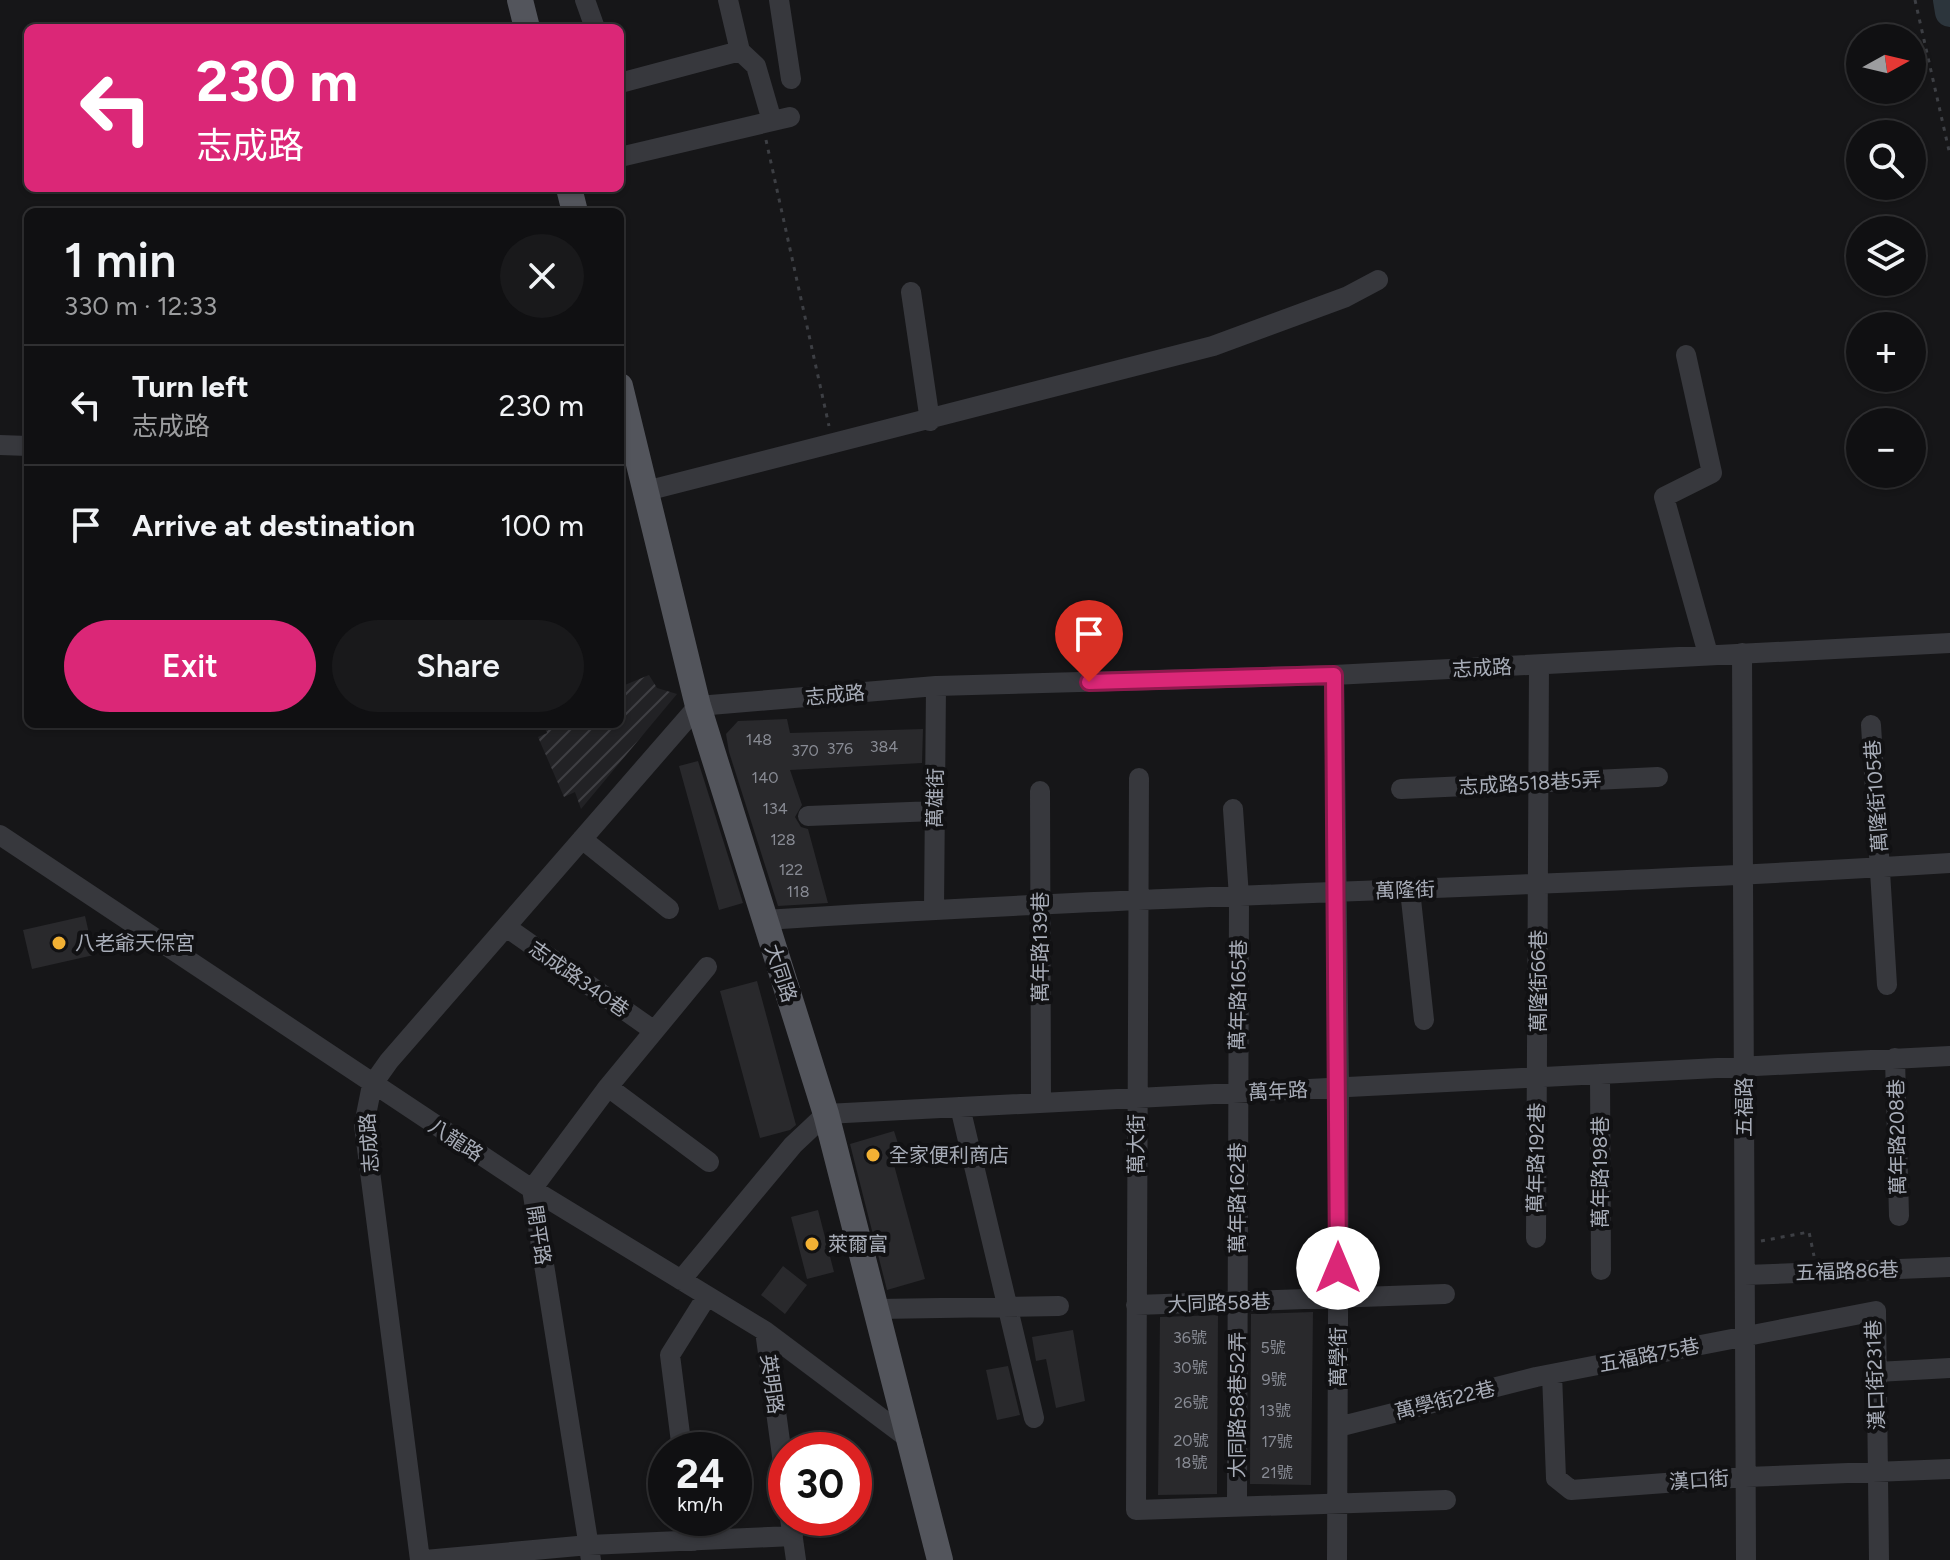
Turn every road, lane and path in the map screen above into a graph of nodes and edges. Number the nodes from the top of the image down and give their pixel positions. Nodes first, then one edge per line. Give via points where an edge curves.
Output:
1 (520, 0) edge
2 (585, 0) edge
3 (728, 0) edge
4 (779, 0) edge
5 (1915, 0) edge
6 (526, 24) edge
7 (594, 24) edge
8 (740, 51) junction
9 (791, 79) dead end
10 (624, 82) edge
11 (775, 121) junction
12 (1950, 155) edge
13 (624, 156) edge
14 (1378, 280) dead end
15 (911, 292) dead end
16 (1686, 355) dead end
17 (624, 406) edge
18 (930, 421) junction
19 (0, 445) edge
20 (833, 445) junction
21 (24, 446) edge
22 (646, 491) junction
23 (1950, 643) edge
24 (1742, 653) junction
25 (1708, 654) junction
26 (1539, 665) junction
27 (1334, 675) junction
28 (936, 686) junction
29 (698, 706) junction
30 (1871, 725) dead end
31 (1658, 777) dead end
32 (1139, 778) dead end
33 (1539, 783) junction
34 (1401, 789) dead end
35 (1040, 791) dead end
36 (1233, 809) dead end
37 (935, 811) junction
38 (808, 816) dead end
39 (0, 835) edge
40 (582, 839) junction
41 (1950, 863) edge
42 (1882, 867) junction
43 (1743, 876) junction
44 (1538, 885) junction
45 (1410, 890) junction
46 (1336, 893) junction
47 (1239, 897) junction
48 (1139, 901) junction
49 (1040, 904) junction
50 (669, 909) dead end
51 (934, 909) junction
52 (764, 920) junction
53 (506, 927) junction
54 (707, 967) dead end
55 (1887, 985) dead end
56 (1424, 1020) dead end
57 (653, 1030) junction
58 (1950, 1056) edge
59 (1895, 1058) junction
60 (1744, 1065) junction
61 (1600, 1074) junction
62 (1537, 1077) junction
63 (372, 1085) junction
64 (608, 1087) junction
65 (1339, 1087) junction
66 (1237, 1093) junction
67 (1137, 1098) junction
68 (1041, 1103) junction
69 (960, 1107) junction
70 (826, 1114) junction
71 (709, 1162) dead end
72 (532, 1189) junction
73 (1899, 1216) dead end
74 (1536, 1238) dead end
75 (1745, 1244) junction
76 (1950, 1267) edge
77 (1601, 1270) dead end
78 (1817, 1271) junction
79 (1745, 1275) junction
80 (681, 1280) junction
81 (1445, 1294) dead end
82 (707, 1296) junction
83 (1338, 1298) junction
84 (1237, 1304) junction
85 (1136, 1305) junction
86 (1059, 1306) dead end
87 (1007, 1307) junction
88 (878, 1309) junction
89 (765, 1331) junction
90 (1745, 1336) junction
91 (1950, 1368) edge
92 (1877, 1372) junction
93 (1552, 1374) junction
94 (1034, 1418) dead end
95 (1338, 1427) junction
96 (680, 1432) edge
97 (779, 1432) edge
98 (913, 1442) junction
99 (1950, 1469) edge
100 (1878, 1472) junction
101 (1746, 1477) junction
102 (1446, 1500) dead end
103 (1337, 1504) junction
104 (1237, 1507) junction
105 (768, 1530) edge
106 (693, 1536) edge
107 (793, 1536) edge
108 (694, 1541) junction
109 (590, 1553) edge
110 (422, 1560) edge
111 (796, 1560) edge
112 (940, 1560) edge
113 (1337, 1560) edge
114 (1746, 1560) edge
115 (1879, 1560) edge

1 - 6 main road
2 - 7 street
3 - 8 street
4 - 9 street
5 - 12 path
8 - 10 street
8 - 11 street via 756,66
11 - 13 street
11 - 20 path
14 - 18 street via 1213,346
15 - 18 street
16 - 25 street via 1712,473 1664,497
17 - 22 main road, 大同路
18 - 20 street
19 - 21 street
20 - 22 street
22 - 29 main road, 大同路
23 - 24 street, 志成路
24 - 25 street, 志成路
24 - 43 street, 五福路
25 - 26 street, 志成路
26 - 27 street, 志成路
26 - 33 street, 萬隆街66巷
27 - 28 street, 志成路
27 - 46 street, 萬學街
28 - 29 street, 志成路
28 - 37 street, 萬雄街
29 - 40 street, 志成路
29 - 52 main road, 大同路
30 - 42 street, 萬隆街105巷
31 - 33 street, 志成路518巷5弄
32 - 48 street, 萬大街
33 - 34 street, 志成路518巷5弄
33 - 44 street, 萬隆街66巷
35 - 49 street, 萬年路139巷
36 - 47 street, 萬年路165巷
37 - 38 street
37 - 51 street, 萬雄街
39 - 63 street, 八龍路
40 - 50 street
40 - 53 street, 志成路
41 - 42 street, 萬隆街
42 - 43 street, 萬隆街
42 - 55 street, 萬隆街105巷
43 - 44 street, 萬隆街
43 - 60 street, 五福路
44 - 45 street, 萬隆街
44 - 62 street, 萬隆街66巷
45 - 46 street, 萬隆街
45 - 56 street
46 - 47 street, 萬隆街
46 - 65 street, 萬學街
47 - 48 street, 萬隆街
47 - 66 street, 萬年路165巷
48 - 49 street, 萬隆街
48 - 67 street, 萬大街
49 - 51 street, 萬隆街
49 - 68 street, 萬年路139巷
51 - 52 street, 萬隆街
52 - 70 main road, 大同路
53 - 57 street, 志成路340巷
53 - 63 street, 志成路
54 - 57 street, 開平路
57 - 64 street, 開平路
58 - 59 street, 萬年路
59 - 60 street, 萬年路
59 - 73 street, 萬年路208巷
60 - 61 street, 萬年路
60 - 75 street, 五福路
61 - 62 street, 萬年路
61 - 77 street, 萬年路198巷
62 - 65 street, 萬年路
62 - 74 street, 萬年路192巷
63 - 72 street, 八龍路
63 - 110 street, 志成路 via 364,1125
64 - 71 street
64 - 72 street, 開平路
65 - 66 street, 萬年路
65 - 83 street, 萬學街
66 - 67 street, 萬年路
66 - 84 street, 萬年路162巷
67 - 68 street, 萬年路
67 - 85 street, 萬大街
68 - 69 street, 萬年路
69 - 70 street, 萬年路
69 - 87 street
70 - 80 street via 793,1145
70 - 88 main road, 大同路
72 - 80 street, 八龍路
72 - 109 street, 開平路
75 - 78 path via 1809,1232
75 - 79 street, 五福路
76 - 78 street, 五福路86巷
78 - 79 street, 五福路86巷
79 - 90 street, 五福路
80 - 82 street, 八龍路
81 - 83 street, 大同路58巷
82 - 89 street, 八龍路
82 - 96 street via 670,1355
83 - 84 street, 大同路58巷
83 - 95 street, 萬學街
84 - 85 street, 大同路58巷
84 - 104 street, 大同路58巷52弄
85 - 104 street, 萬大街 via 1136,1510
86 - 87 street
87 - 88 street
87 - 94 street
88 - 98 main road, 大同路
89 - 97 street, 英明路
89 - 98 street, 八龍路
90 - 92 street, 漢口街231巷 via 1876,1311
90 - 93 street, 五福路75巷
90 - 101 street, 五福路
91 - 92 street
92 - 100 street, 漢口街231巷
93 - 95 street, 萬學街22巷
93 - 101 street, 漢口街 via 1556,1478 1571,1490
95 - 103 street, 萬學街
98 - 112 main road, 大同路
99 - 100 street, 漢口街
100 - 101 street, 漢口街
100 - 115 street, 漢口街231巷
101 - 114 street, 五福路
102 - 103 street
103 - 104 street
103 - 113 street, 萬學街
105 - 108 street
106 - 108 street
107 - 111 street
108 - 109 street
109 - 110 street

